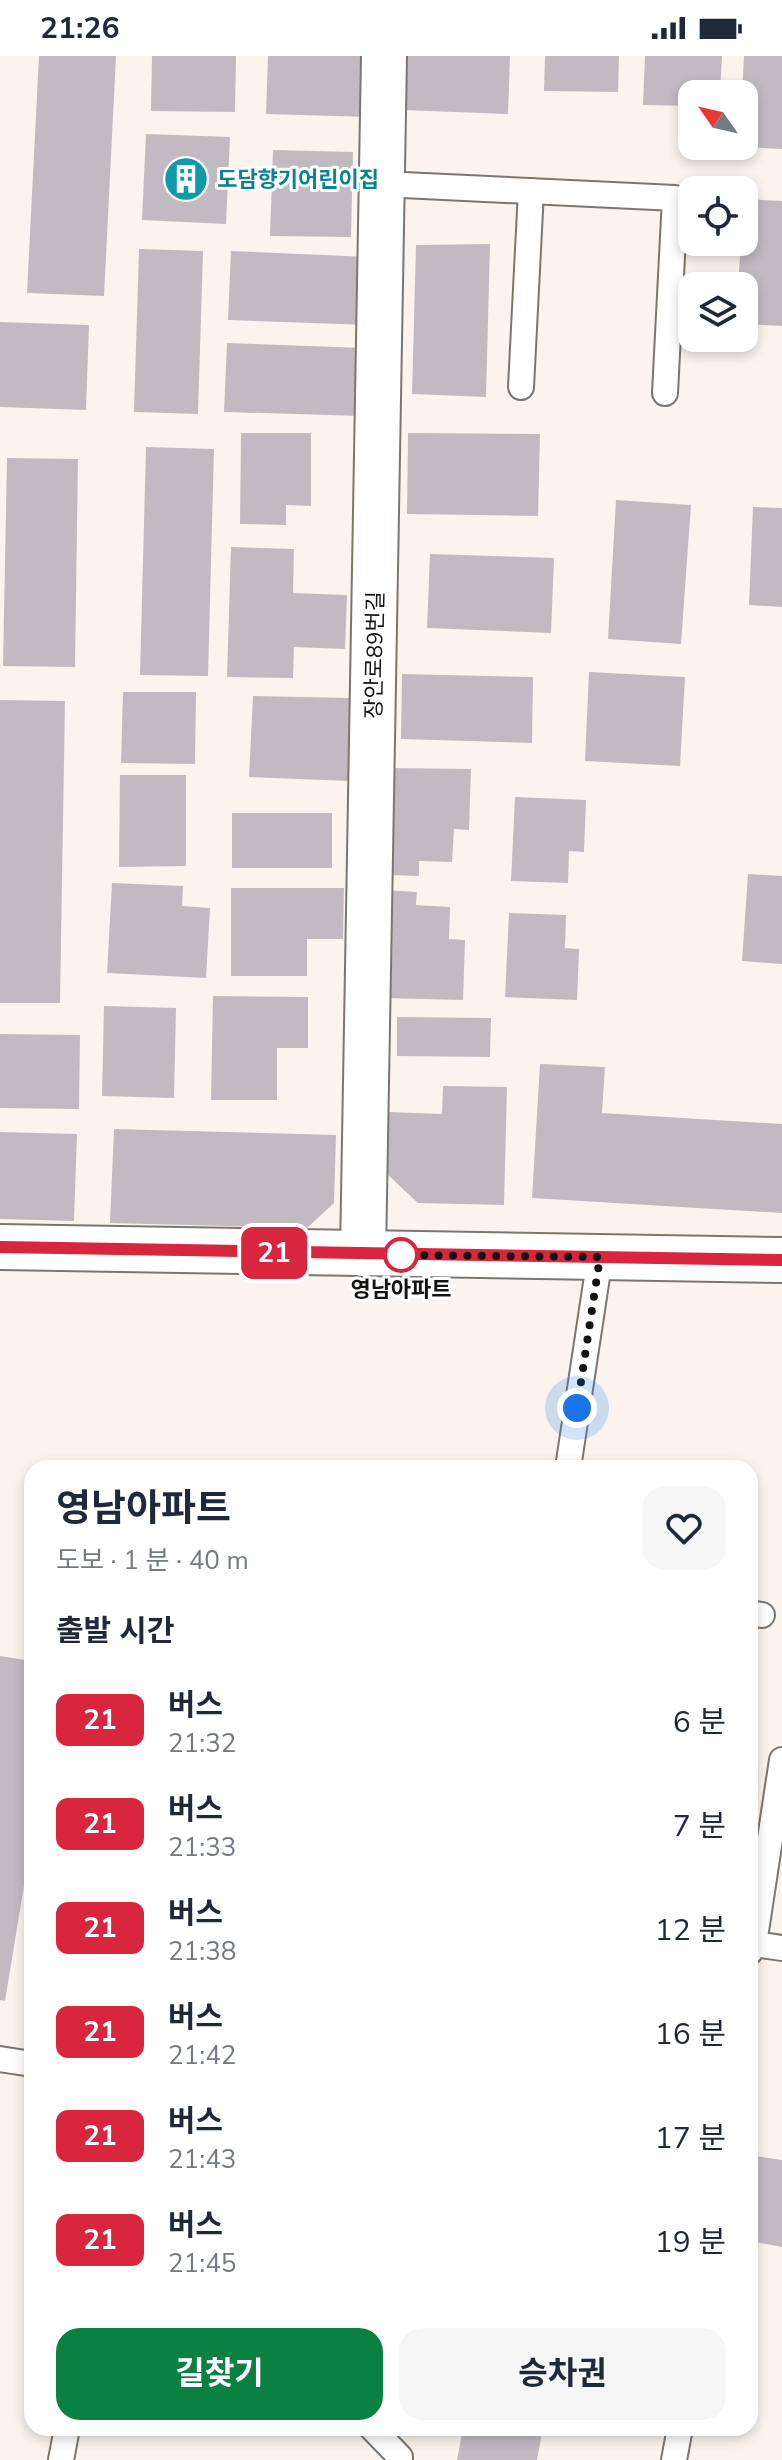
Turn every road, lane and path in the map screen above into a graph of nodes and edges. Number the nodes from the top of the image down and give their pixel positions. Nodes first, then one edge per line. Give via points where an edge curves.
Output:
1 (384, 56) edge
2 (382, 184) junction
3 (531, 191) junction
4 (521, 387) dead end
5 (665, 393) dead end
6 (0, 1247) edge
7 (363, 1254) junction
8 (600, 1257) junction
9 (782, 1260) edge
10 (569, 1460) edge
11 (782, 1760) edge
12 (758, 1910) edge
13 (758, 1948) edge
14 (782, 1948) edge
15 (0, 2059) edge
16 (24, 2063) edge
17 (66, 2436) edge
18 (380, 2436) edge
19 (678, 2436) edge
20 (61, 2460) edge
21 (400, 2460) edge
22 (674, 2460) edge

1 - 2 street, 장안로89번길
2 - 3 lane
2 - 7 street, 장안로89번길
3 - 4 lane
3 - 5 lane via 675,198
6 - 7 street
7 - 8 street
8 - 9 street
8 - 10 lane
11 - 12 lane
13 - 14 lane
15 - 16 lane
17 - 20 lane
18 - 21 lane
19 - 22 lane

